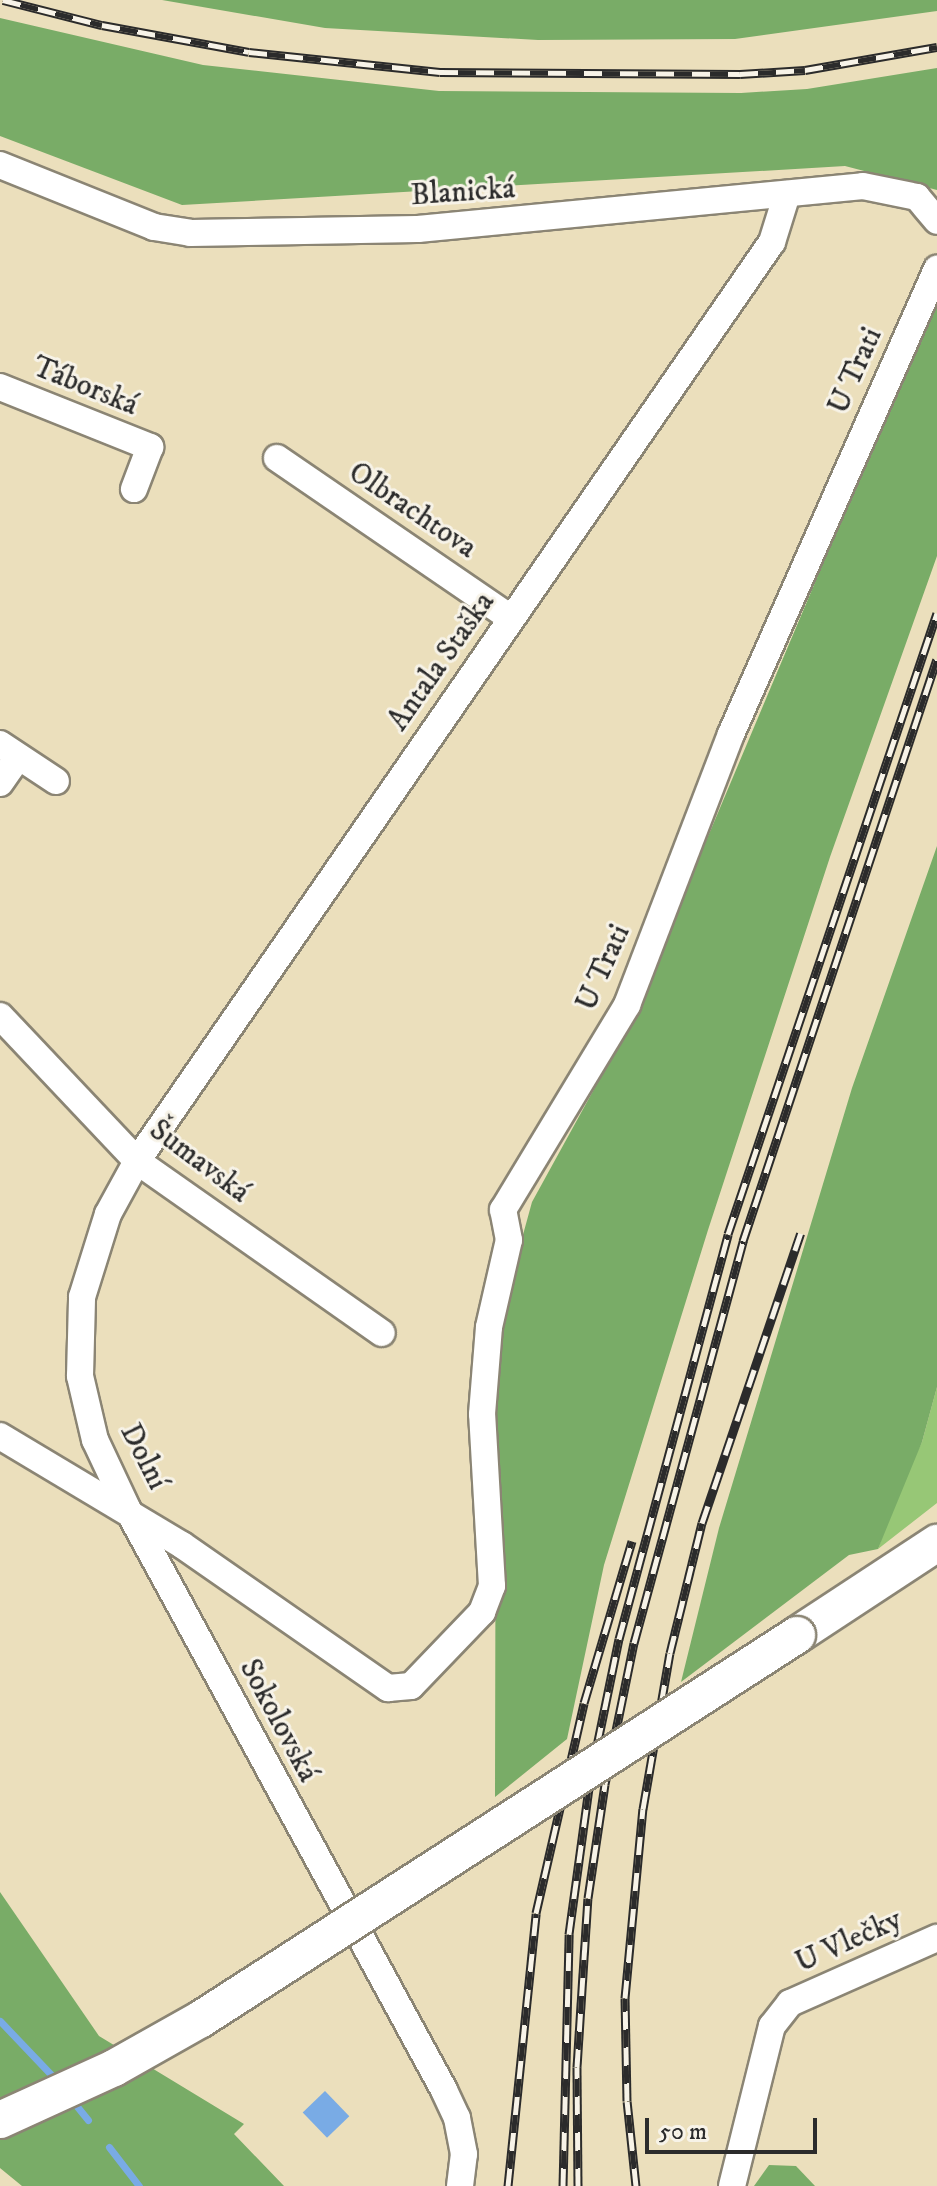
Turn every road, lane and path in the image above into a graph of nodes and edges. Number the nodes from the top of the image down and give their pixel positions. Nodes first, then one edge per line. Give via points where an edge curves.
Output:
1 (0, 165) edge
2 (787, 194) junction
3 (935, 217) edge
4 (937, 269) edge
5 (0, 387) edge
6 (277, 458) dead end
7 (134, 489) dead end
8 (511, 618) junction
9 (9, 750) edge
10 (56, 781) dead end
11 (0, 783) edge
12 (0, 1016) edge
13 (137, 1161) junction
14 (382, 1333) dead end
15 (0, 1436) edge
16 (128, 1510) junction
17 (937, 1543) edge
18 (411, 1686) joint
19 (937, 1938) edge
20 (0, 2120) edge
21 (460, 2186) edge
22 (732, 2186) edge

1 - 2 street, Blanická via 154,227 190,233 418,229
2 - 3 street, Blanická via 891,188 917,197
2 - 8 street, Antala Staška via 772,242
4 - 18 street, U Trati via 731,734 627,1005 503,1210 509,1240 489,1327 482,1414 492,1586 482,1612
5 - 7 street, Táborská via 150,447
6 - 8 street, Olbrachtova
8 - 13 street, Antala Staška
9 - 10 street
9 - 11 street
12 - 13 street, Šumavská
13 - 14 street, Šumavská
13 - 16 street, Dolní via 93,1255 78,1338 80,1376 95,1440
15 - 16 street via 56,1474
16 - 18 street, Dolní via 388,1688
16 - 21 street, Sokolovská via 444,2090 457,2118 464,2154
17 - 20 main road, bridge via 201,2019 114,2068
19 - 22 street, U Vlečky via 790,2003 772,2026

